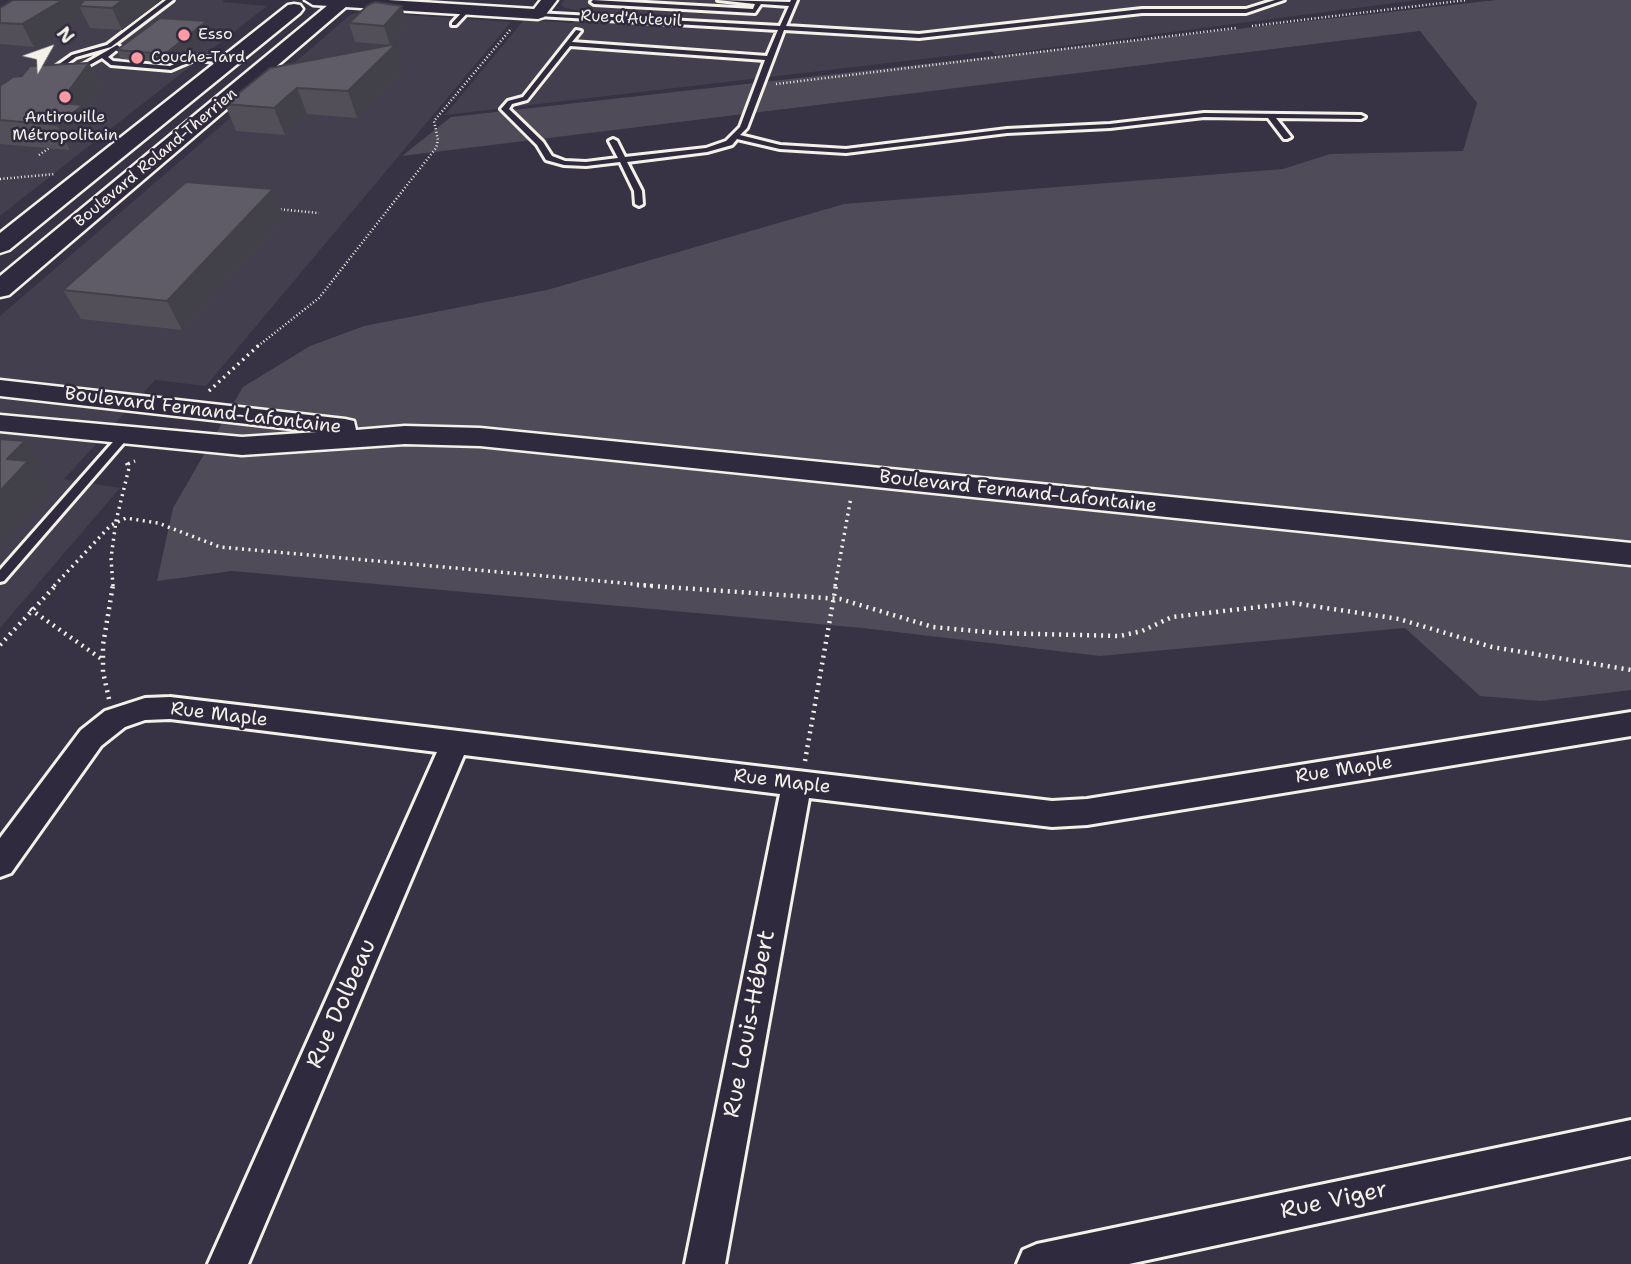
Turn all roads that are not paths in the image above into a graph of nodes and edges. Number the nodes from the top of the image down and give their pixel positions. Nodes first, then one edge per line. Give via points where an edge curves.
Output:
1 (170, 0) edge
2 (306, 0) edge
3 (313, 0) edge
4 (549, 0) edge
5 (596, 0) edge
6 (720, 0) edge
7 (1280, 0) edge
8 (344, 1) edge
9 (760, 1) edge
10 (794, 2) edge
11 (467, 10) junction
12 (538, 14) junction
13 (454, 24) dead end
14 (782, 29) junction
15 (578, 31) dead end
16 (568, 44) junction
17 (770, 58) junction
18 (230, 61) junction
19 (1361, 117) dead end
20 (1272, 118) junction
21 (738, 136) junction
22 (1287, 137) dead end
23 (613, 141) dead end
24 (623, 162) junction
25 (639, 204) dead end
26 (0, 244) edge
27 (0, 289) edge
28 (0, 388) edge
29 (0, 423) edge
30 (405, 435) junction
31 (124, 436) junction
32 (1631, 554) edge
33 (0, 578) edge
34 (1631, 724) edge
35 (456, 744) junction
36 (800, 776) junction
37 (0, 863) edge
38 (1631, 1138) edge
39 (228, 1264) edge
40 (705, 1264) edge
41 (1037, 1264) edge

1 - 18 lane via 109,46 74,56 55,74 74,72 117,47 104,57 111,64 170,68 193,58
2 - 18 main road, Boulevard Roland-Therrien
3 - 8 street, Rue d'Auteuil
4 - 12 street
5 - 9 lane via 755,11
6 - 9 lane
7 - 14 lane, Rue d'Auteuil via 1246,11 1142,11 938,35
8 - 11 street, Rue d'Auteuil
8 - 27 main road, Boulevard Roland-Therrien
9 - 10 lane
10 - 14 lane
11 - 12 street, Rue d'Auteuil
11 - 13 lane
12 - 14 lane, Rue d'Auteuil
14 - 17 lane
15 - 16 lane
16 - 17 lane
16 - 24 lane via 525,99 505,109 549,158 572,164
17 - 21 lane
18 - 26 main road, Boulevard Roland-Therrien
19 - 20 lane
20 - 21 lane via 1204,116 1110,127 1007,131 837,151 780,147
20 - 22 lane
21 - 24 lane via 717,148
23 - 24 lane
24 - 25 lane via 638,191
28 - 30 street, Boulevard Fernand-Lafontaine
29 - 31 street, Boulevard Fernand-Lafontaine
30 - 31 street, Boulevard Fernand-Lafontaine via 270,446
30 - 32 street, Boulevard Fernand-Lafontaine via 480,437
31 - 33 lane
34 - 36 street, Rue Maple via 1070,814
35 - 36 street, Rue Maple
35 - 37 street, Rue Maple via 170,708 145,709 115,719 91,738
35 - 39 street, Rue Dolbeau
36 - 40 street, Rue Louis-Hébert
38 - 41 street, Rue Viger

